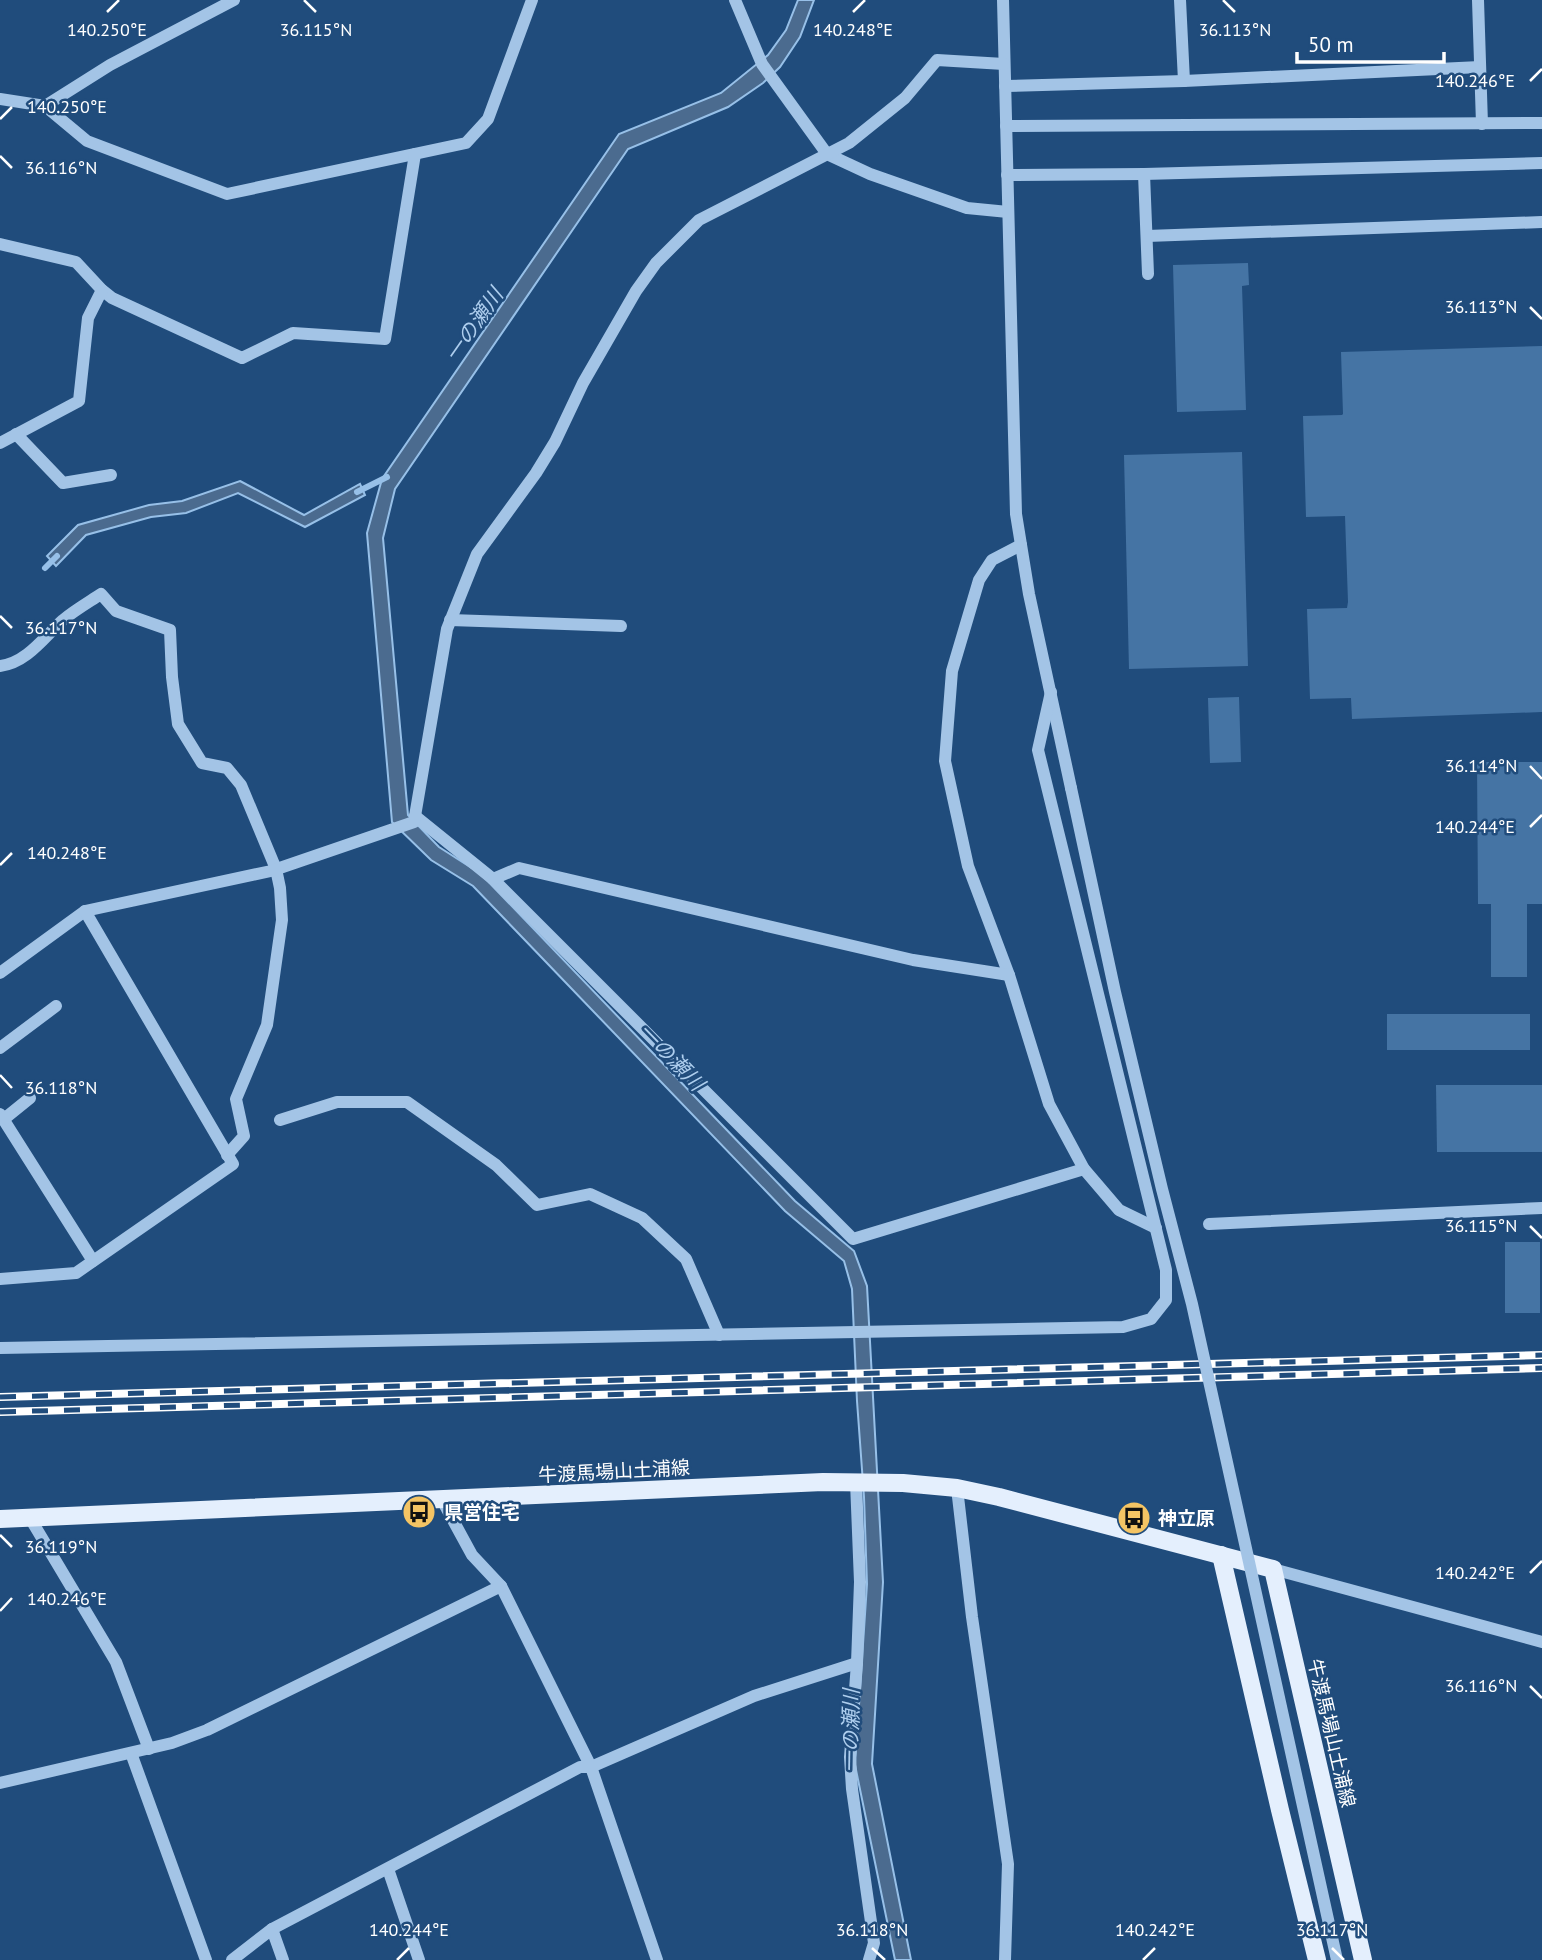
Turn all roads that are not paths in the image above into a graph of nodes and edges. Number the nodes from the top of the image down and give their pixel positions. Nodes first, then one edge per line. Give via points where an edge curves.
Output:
1 (234, 0) edge
2 (532, 0) edge
3 (735, 0) edge
4 (1003, 0) edge
5 (1180, 0) edge
6 (1478, 0) edge
7 (1004, 64) junction
8 (1480, 67) junction
9 (1184, 81) junction
10 (1005, 86) junction
11 (0, 99) edge
12 (45, 106) junction
13 (1542, 123) edge
14 (1482, 124) junction
15 (1006, 126) junction
16 (415, 153) junction
17 (827, 154) junction
18 (1542, 163) edge
19 (1144, 174) junction
20 (1007, 175) junction
21 (1008, 212) junction
22 (1542, 222) edge
23 (1147, 236) junction
24 (0, 243) edge
25 (1148, 274) dead end
26 (102, 290) junction
27 (16, 435) junction
28 (0, 443) edge
29 (111, 475) dead end
30 (1021, 545) junction
31 (450, 620) junction
32 (621, 626) dead end
33 (0, 666) edge
34 (1051, 692) junction
35 (415, 816) junction
36 (276, 869) junction
37 (493, 879) junction
38 (86, 911) junction
39 (0, 973) edge
40 (1009, 975) junction
41 (56, 1006) dead end
42 (0, 1048) edge
43 (30, 1098) dead end
44 (2, 1116) edge
45 (280, 1121) dead end
46 (227, 1155) junction
47 (1084, 1170) junction
48 (1542, 1208) edge
49 (1209, 1224) dead end
50 (1156, 1228) junction
51 (93, 1261) junction
52 (0, 1279) edge
53 (719, 1335) junction
54 (0, 1348) edge
55 (856, 1482) junction
56 (957, 1488) junction
57 (442, 1500) junction
58 (30, 1518) junction
59 (0, 1519) edge
60 (1221, 1555) junction
61 (1273, 1569) junction
62 (501, 1586) junction
63 (1542, 1643) edge
64 (857, 1662) junction
65 (149, 1749) junction
66 (131, 1753) junction
67 (591, 1767) junction
68 (0, 1783) edge
69 (388, 1869) junction
70 (272, 1929) junction
71 (206, 1960) edge
72 (232, 1960) edge
73 (283, 1960) edge
74 (419, 1960) edge
75 (657, 1960) edge
76 (869, 1960) edge
77 (1005, 1960) edge
78 (1317, 1960) edge
79 (1337, 1960) edge
80 (1363, 1960) edge

1 - 12 street via 110,65
2 - 16 street via 488,119 466,143
3 - 17 street via 771,79
4 - 7 street
5 - 9 street
6 - 8 street
7 - 10 street
7 - 17 street via 937,60 905,98 849,143
8 - 9 street
8 - 14 street
9 - 10 street
10 - 15 street
11 - 12 street
12 - 16 street via 87,141 227,194
13 - 14 street
14 - 15 street
15 - 20 street
16 - 26 street via 385,339 293,333 242,358
17 - 21 street via 967,208
17 - 31 street via 699,220 656,263 629,302 536,473 477,554
18 - 19 street
19 - 20 street
19 - 23 street
20 - 21 street
21 - 30 street via 1013,443
22 - 23 street
23 - 25 street
24 - 26 street via 76,262
26 - 27 street via 88,318 79,401
27 - 28 street
27 - 29 street via 63,483
30 - 34 street
30 - 40 street via 992,560 979,580 952,671 945,761 968,866
31 - 32 street
31 - 35 street
33 - 36 street via 29,653 65,618 101,594 116,611 170,630 178,724 202,763 227,768 241,785
34 - 50 street via 1038,750
34 - 79 street, bridge via 1121,1019 1192,1304
35 - 36 street via 414,822
35 - 37 street
36 - 38 street
36 - 46 street via 282,920 267,1025 236,1099 244,1136
37 - 40 street via 519,868 913,960
37 - 47 street via 853,1239
38 - 39 street
38 - 46 street
40 - 47 street via 1049,1104
41 - 42 street
43 - 44 street
44 - 51 street
45 - 53 street via 337,1102 407,1102 496,1165 537,1205 590,1194 642,1218 686,1259
46 - 51 street via 233,1164
47 - 50 street via 1119,1210
48 - 49 street
50 - 53 street via 1166,1270 1166,1300 1151,1319 1123,1327
51 - 52 street via 76,1273
53 - 54 street
55 - 56 main road, 牛渡馬場山土浦線
55 - 57 main road, 牛渡馬場山土浦線
55 - 64 street
56 - 60 main road, 牛渡馬場山土浦線
56 - 77 street via 1008,1864
57 - 58 main road, 牛渡馬場山土浦線
57 - 62 street via 472,1555
58 - 59 main road, 牛渡馬場山土浦線
58 - 65 street via 116,1662
60 - 61 main road, 牛渡馬場山土浦線
60 - 78 main road
61 - 63 street
61 - 80 main road, 牛渡馬場山土浦線
62 - 65 street via 207,1730
62 - 67 street
64 - 67 street via 754,1696
64 - 76 street via 850,1757 874,1944
65 - 66 street
66 - 68 street
66 - 71 street
67 - 69 street via 580,1767
67 - 75 street
69 - 70 street
69 - 74 street
70 - 72 street
70 - 73 street

